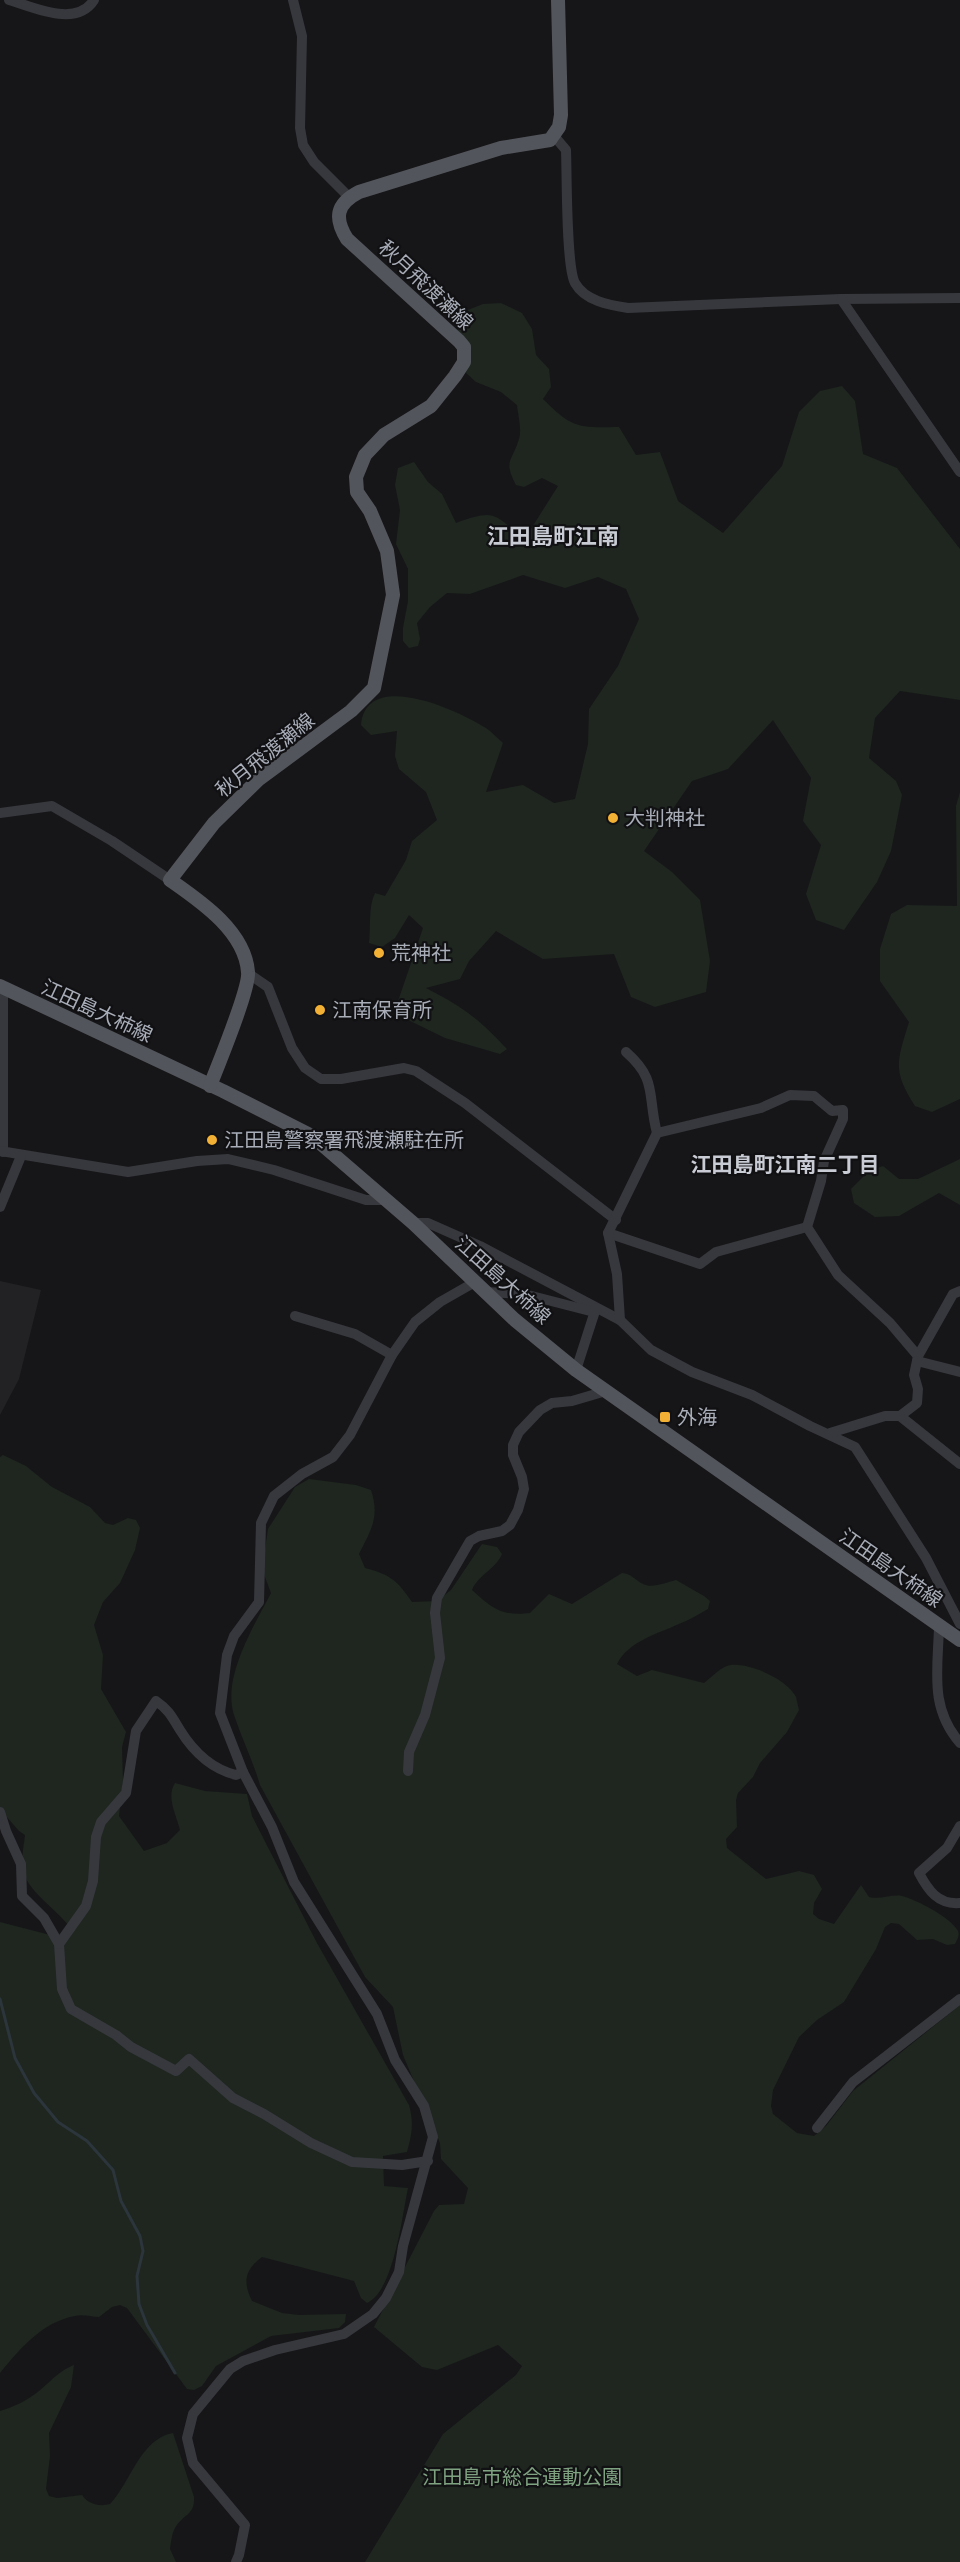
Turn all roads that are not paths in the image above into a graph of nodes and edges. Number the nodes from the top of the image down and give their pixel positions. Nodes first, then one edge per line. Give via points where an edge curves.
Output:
1 (9, 0) edge
2 (94, 0) edge
3 (293, 0) edge
4 (558, 0) edge
5 (555, 137) junction
6 (349, 197) junction
7 (960, 298) edge
8 (841, 299) junction
9 (960, 472) edge
10 (0, 813) edge
11 (170, 880) junction
12 (249, 974) junction
13 (1, 987) edge
14 (626, 1052) dead end
15 (210, 1086) junction
16 (657, 1132) junction
17 (2, 1152) edge
18 (21, 1156) junction
19 (385, 1200) junction
20 (0, 1207) edge
21 (616, 1220) junction
22 (413, 1223) junction
23 (807, 1227) junction
24 (608, 1233) junction
25 (475, 1282) junction
26 (960, 1291) edge
27 (485, 1292) junction
28 (595, 1310) junction
29 (295, 1316) dead end
30 (620, 1320) junction
31 (392, 1355) junction
32 (917, 1358) junction
33 (576, 1370) junction
34 (960, 1372) edge
35 (606, 1391) junction
36 (900, 1416) junction
37 (830, 1433) junction
38 (960, 1464) edge
39 (960, 1624) edge
40 (939, 1626) junction
41 (960, 1640) edge
42 (960, 1743) edge
43 (408, 1771) dead end
44 (243, 1772) junction
45 (0, 1812) edge
46 (960, 1826) edge
47 (960, 1903) edge
48 (59, 1944) junction
49 (960, 1999) edge
50 (817, 2128) dead end
51 (428, 2162) junction
52 (236, 2562) edge

1 - 2 street via 75,15
3 - 6 street via 302,36 303,145 314,162
4 - 5 main road via 561,115
5 - 6 main road via 501,148
5 - 8 street via 566,150 571,273 582,292 594,299 628,308
6 - 11 main road, 秋月飛渡瀬線 via 338,220 347,239 459,341 464,347 464,362 431,406 384,435 365,455 356,477 357,492 387,551 393,596 374,688 351,711 251,787 214,824
7 - 8 street
8 - 9 street
10 - 11 street via 52,806
11 - 12 main road via 201,902 225,926 238,944
12 - 15 main road
12 - 21 street via 268,987 292,1048 305,1068 321,1079 404,1068 416,1071 465,1103
13 - 15 main road, 江田島大柿線
13 - 17 street
14 - 16 street via 641,1065 650,1085
15 - 19 main road, 江田島大柿線 via 312,1136
16 - 21 street
16 - 23 street via 761,1108 790,1095 814,1096 832,1111 843,1110 843,1119 824,1161
17 - 18 street
18 - 19 street via 128,1172 228,1159 366,1200
18 - 20 street
19 - 22 main road, 江田島大柿線
21 - 24 street
22 - 25 main road, 江田島大柿線
22 - 28 street via 428,1223 480,1246
23 - 24 street via 716,1252 700,1264
23 - 32 street via 838,1275 890,1323
24 - 30 street via 617,1274
25 - 27 main road, 江田島大柿線
25 - 31 street via 415,1322
26 - 32 street via 952,1294
27 - 28 street via 524,1294
27 - 33 main road, 江田島大柿線
28 - 30 street
28 - 33 street
29 - 31 street via 355,1334
30 - 37 street via 651,1350
31 - 44 street via 350,1435 333,1457 274,1496 261,1523 259,1602 234,1636 227,1655 220,1713
32 - 34 street
32 - 36 street via 917,1403
33 - 35 main road, 江田島大柿線
35 - 40 main road, 江田島大柿線
35 - 43 street via 552,1403 519,1432 513,1445 524,1489 518,1510 502,1531 470,1541 437,1598 440,1658 425,1715 409,1752
36 - 37 street via 885,1416
36 - 38 street
37 - 39 street via 855,1446 926,1558
40 - 41 main road, 江田島大柿線
40 - 42 street via 938,1702
44 - 48 street via 236,1775 211,1765 181,1732 170,1710 156,1701 136,1731 126,1793 101,1822 86,1906
44 - 51 street via 272,1827 294,1882 377,2014 395,2060 424,2106 433,2137
45 - 48 street via 21,1864 22,1896 44,1918
46 - 47 street via 947,1848 919,1873 934,1897
48 - 51 street via 62,1989 71,2009 131,2047 176,2072 189,2059 233,2098 311,2144 352,2162
49 - 50 street via 853,2082
51 - 52 street via 399,2272 373,2313 344,2334 243,2361 230,2369 193,2414 187,2438 193,2463 245,2524

